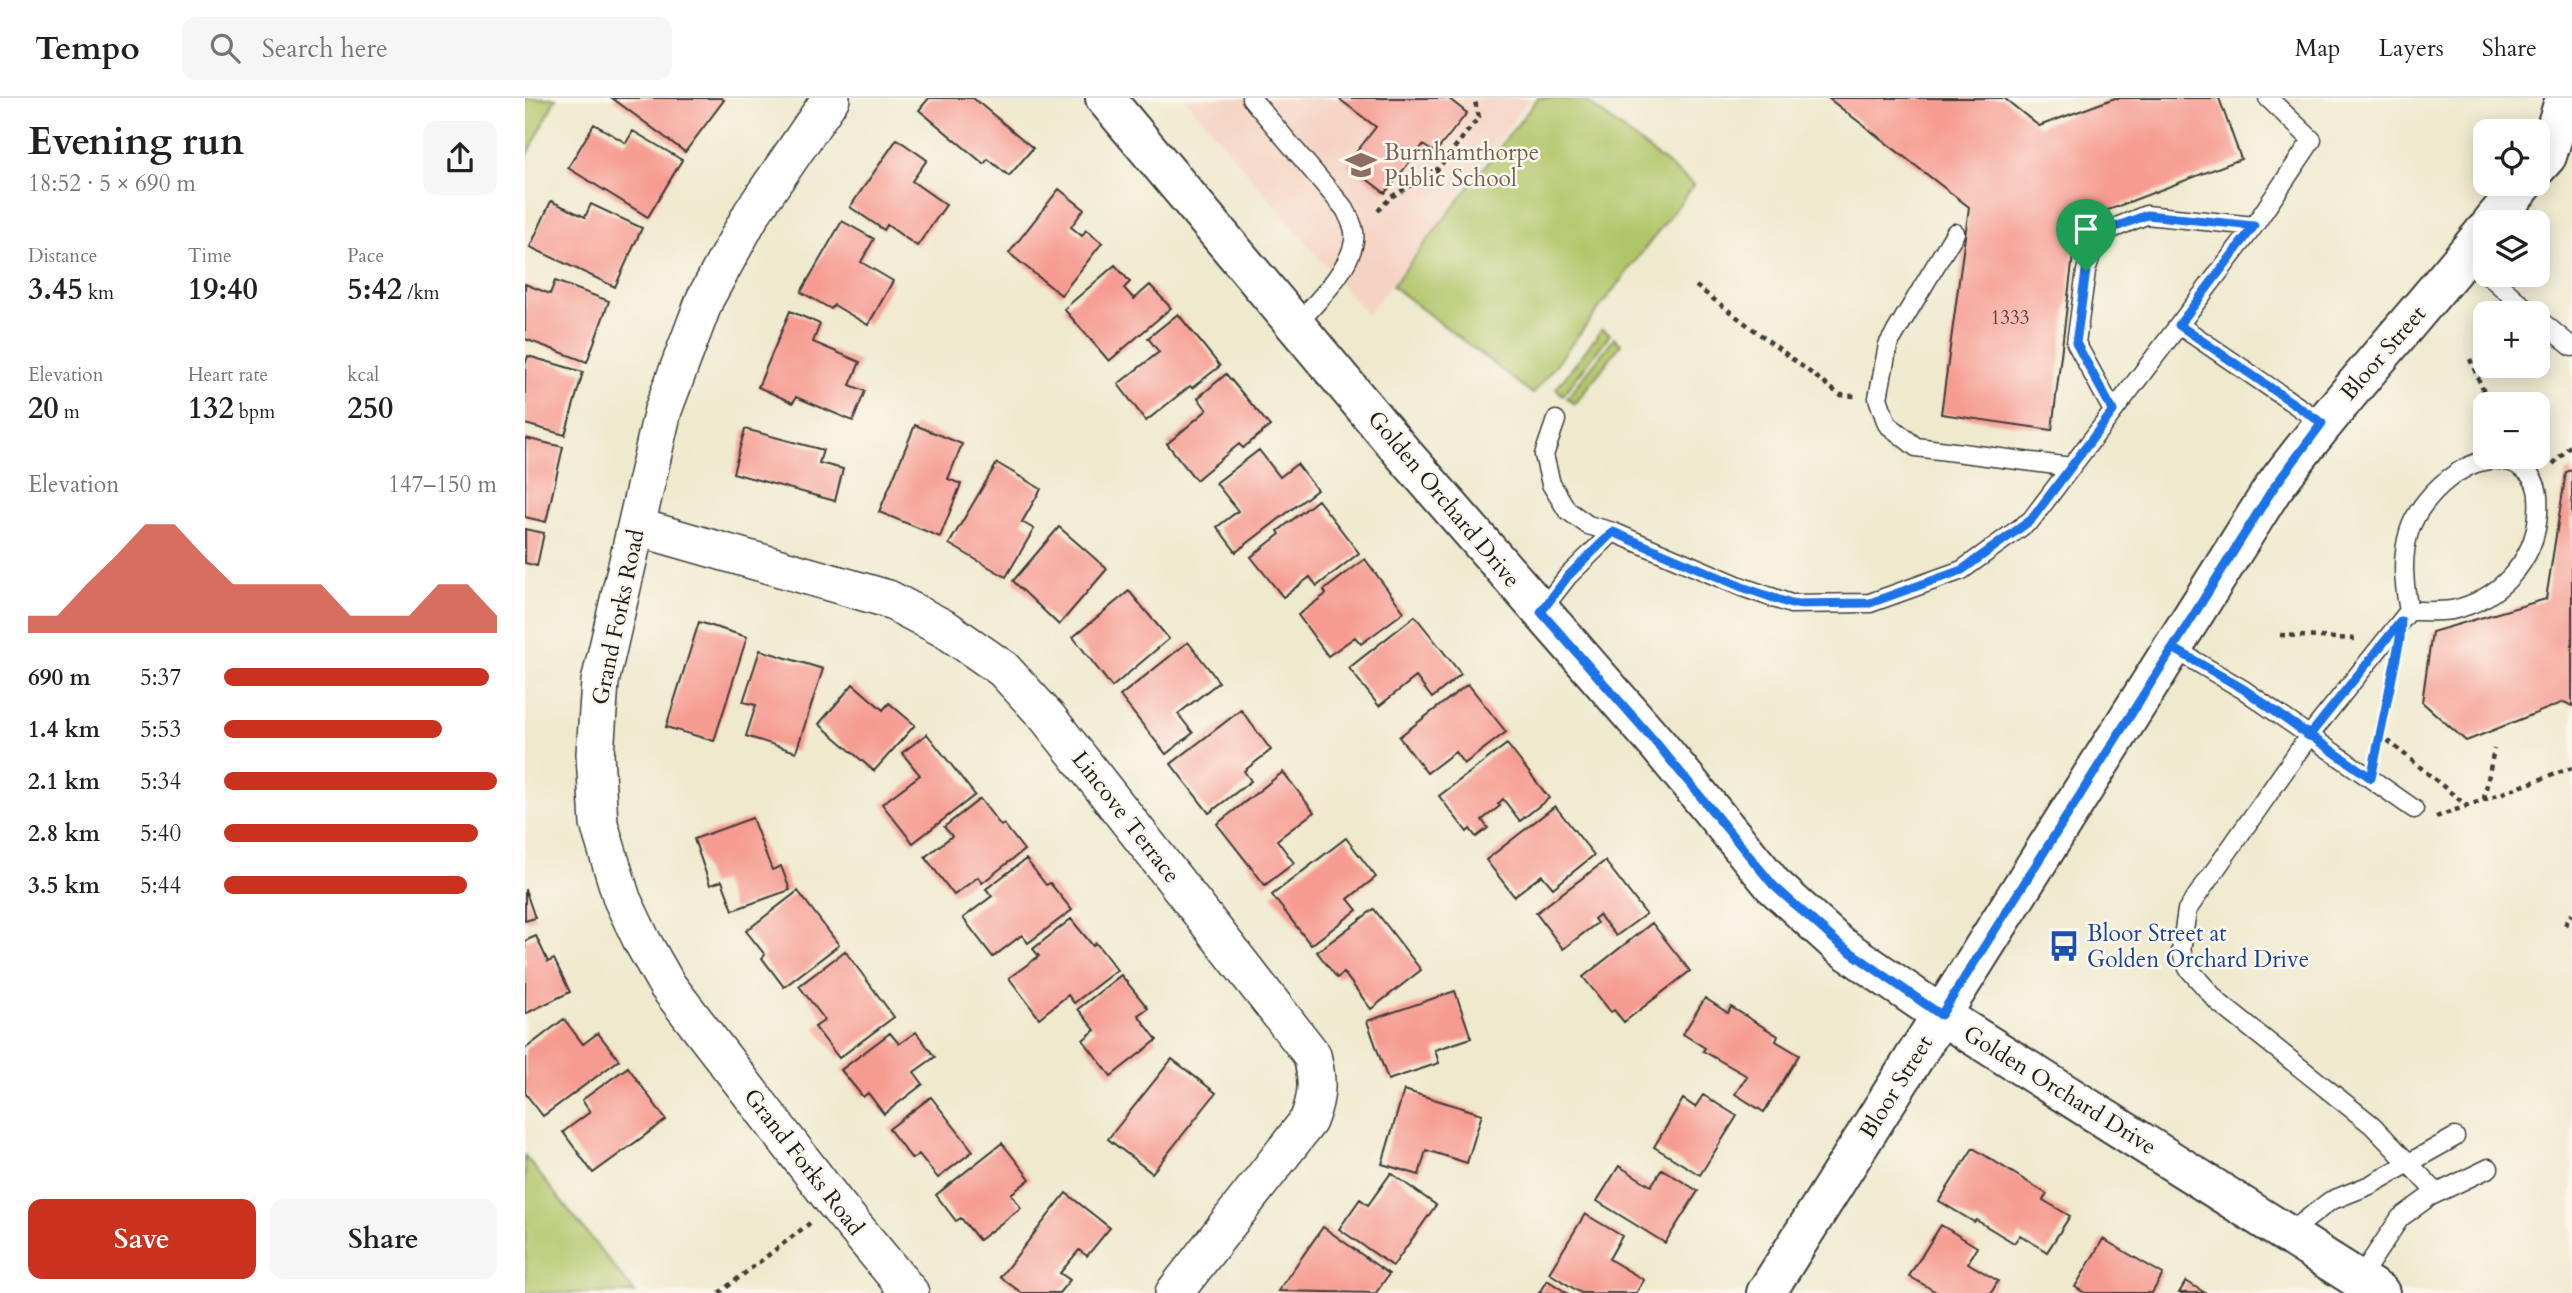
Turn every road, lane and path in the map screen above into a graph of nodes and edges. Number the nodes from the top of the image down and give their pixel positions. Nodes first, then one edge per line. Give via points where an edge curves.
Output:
1 (831, 98) edge
2 (1105, 98) edge
3 (1251, 98) edge
4 (1475, 98) edge
5 (2268, 98) edge
6 (2565, 98) edge
7 (2550, 147) edge
8 (2515, 196) edge
9 (2503, 210) edge
10 (1378, 211) dead end
11 (2254, 226) junction
12 (1955, 233) dead end
13 (2473, 265) edge
14 (1696, 286) dead end
15 (2507, 287) edge
16 (2520, 301) edge
17 (1297, 324) junction
18 (2179, 325) junction
19 (2550, 329) edge
20 (2572, 347) edge
21 (2470, 359) dead end
22 (2484, 392) edge
23 (1878, 398) junction
24 (2113, 411) junction
25 (1556, 420) dead end
26 (2322, 423) junction
27 (2071, 467) junction
28 (637, 527) junction
29 (1613, 532) junction
30 (1541, 612) junction
31 (2405, 616) junction
32 (2280, 635) dead end
33 (2385, 641) junction
34 (2173, 648) junction
35 (2380, 734) junction
36 (2309, 736) junction
37 (2494, 749) dead end
38 (2572, 768) edge
39 (2371, 778) junction
40 (2484, 799) junction
41 (2467, 806) junction
42 (2421, 814) joint
43 (2572, 914) edge
44 (2565, 925) dead end
45 (1941, 1015) junction
46 (2455, 1138) dead end
47 (2410, 1163) junction
48 (2489, 1168) dead end
49 (2437, 1193) junction
50 (835, 1203) junction
51 (2288, 1234) junction
52 (2365, 1287) edge
53 (719, 1293) edge
54 (909, 1293) edge
55 (1174, 1293) edge
56 (1766, 1293) edge

1 - 28 street, Grand Forks Road via 753,212 705,299 663,410
2 - 17 street, Golden Orchard Drive
3 - 17 lane via 1345,209 1354,226 1349,257
4 - 10 path via 1479,117 1436,171 1391,197
5 - 11 lane via 2312,141
6 - 7 street
8 - 9 street
11 - 18 lane
11 - 24 lane via 2147,215 2097,234 2086,271 2076,343
12 - 23 lane via 1888,345
13 - 26 street, Bloor Street via 2402,332
14 - 23 path via 1840,395
15 - 16 lane
17 - 30 street, Golden Orchard Drive
18 - 24 lane
18 - 26 lane
19 - 20 lane
21 - 22 path
23 - 27 lane via 1887,424 1916,447
24 - 27 lane
25 - 29 lane via 1544,455 1551,484 1567,510 1588,525
26 - 34 street, Bloor Street via 2272,490
27 - 29 lane via 2031,520 1962,570 1870,603 1791,604
28 - 50 street, Grand Forks Road via 600,682 595,754 599,824 622,899 667,985
28 - 55 street, Lincove Terrace via 888,599 947,630 1003,669 1048,718 1312,1055 1318,1079 1308,1121
29 - 30 lane via 1568,576
30 - 45 street, Golden Orchard Drive via 1773,885 1839,944
31 - 31 lane via 2482,600 2521,565 2535,534 2538,499 2535,483 2521,467 2501,460 2475,465 2450,477 2430,495 2415,517 2406,543
31 - 33 lane
31 - 35 path
32 - 33 path
33 - 36 lane
34 - 36 lane via 2245,690
34 - 45 street, Bloor Street
35 - 39 path
35 - 41 path
36 - 39 lane
36 - 47 lane via 2187,910 2181,951 2188,968 2218,1002 2372,1125
37 - 40 path
38 - 40 path
39 - 42 lane
40 - 41 path
41 - 42 path
43 - 44 path
45 - 51 street, Golden Orchard Drive
45 - 56 street, Bloor Street
46 - 47 lane
47 - 49 lane
47 - 51 lane via 2330,1201
48 - 49 lane
49 - 52 lane via 2400,1218
50 - 53 path
50 - 54 street, Grand Forks Road
51 - 52 street, Golden Orchard Drive

